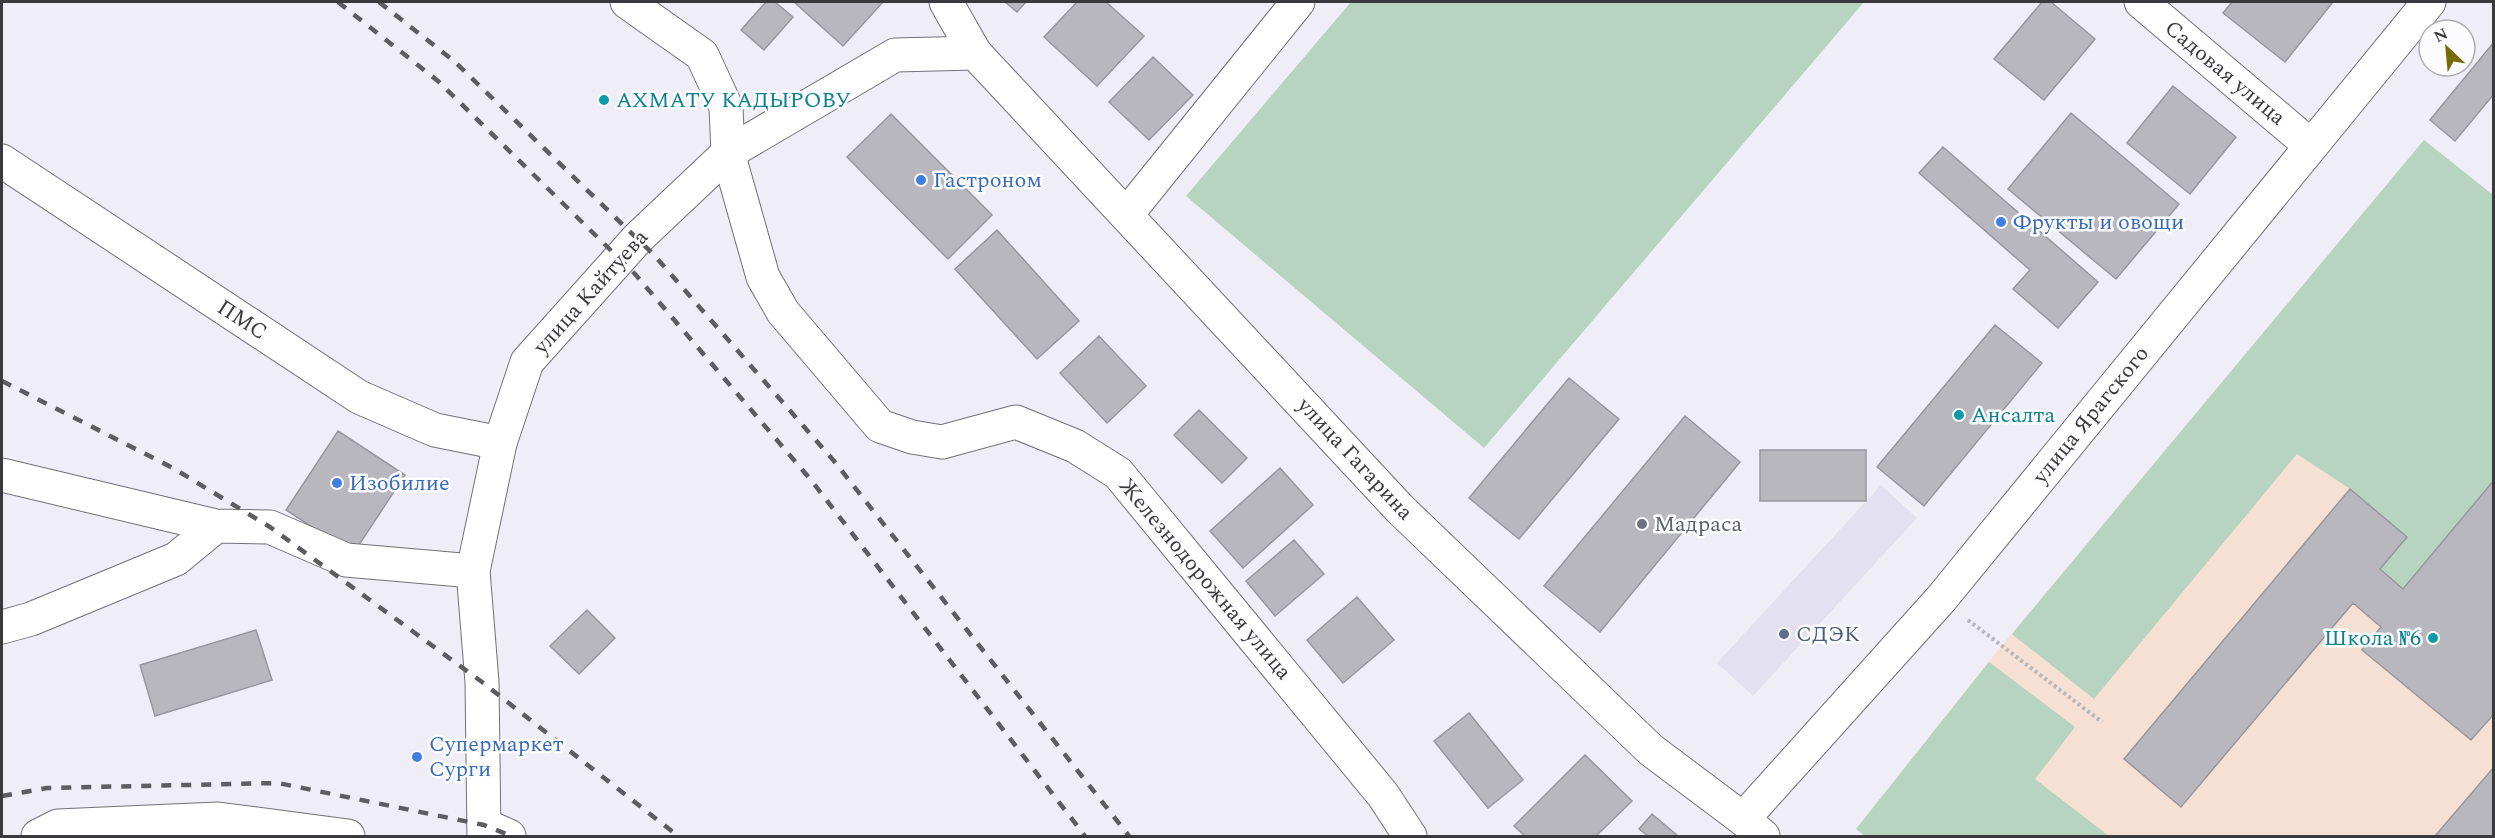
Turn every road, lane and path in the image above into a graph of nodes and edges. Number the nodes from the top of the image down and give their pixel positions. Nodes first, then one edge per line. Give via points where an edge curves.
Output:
1 (627, 2) edge
2 (946, 2) edge
3 (1298, 2) edge
4 (2141, 2) edge
5 (2429, 2) edge
6 (975, 53) junction
7 (2310, 144) junction
8 (728, 153) junction
9 (2, 161) edge
10 (1128, 214) junction
11 (500, 443) junction
12 (2, 475) edge
13 (216, 526) junction
14 (473, 571) junction
15 (1941, 599) junction
16 (2, 627) edge
17 (2102, 722) dead end
18 (1753, 828) edge
19 (493, 833) edge
20 (38, 837) edge
21 (348, 837) edge
22 (1410, 837) edge

1 - 8 street, Железнодорожная улица via 702,56 726,107
2 - 6 street, улица Гагарина
3 - 10 street
4 - 7 street, Садовая улица
5 - 7 street, улица Ярагского
6 - 8 street, улица Кайтуева via 895,55
6 - 10 street, улица Гагарина
7 - 15 street, улица Ярагского
8 - 11 street, улица Кайтуева via 638,238 527,362
8 - 22 street, Железнодорожная улица via 763,277 783,312 880,426 942,442 1016,422 1075,446 1118,473 1383,795
9 - 11 street, ПМС via 359,397 435,430
10 - 18 street, улица Гагарина via 1400,509 1651,750
11 - 14 street, улица Кайтуева
12 - 13 street
13 - 14 street via 270,528 346,560
13 - 16 street via 176,559 31,619
14 - 19 street, улица Кайтуева
15 - 17 path
15 - 18 street, улица Ярагского
20 - 21 street via 58,826 218,819

